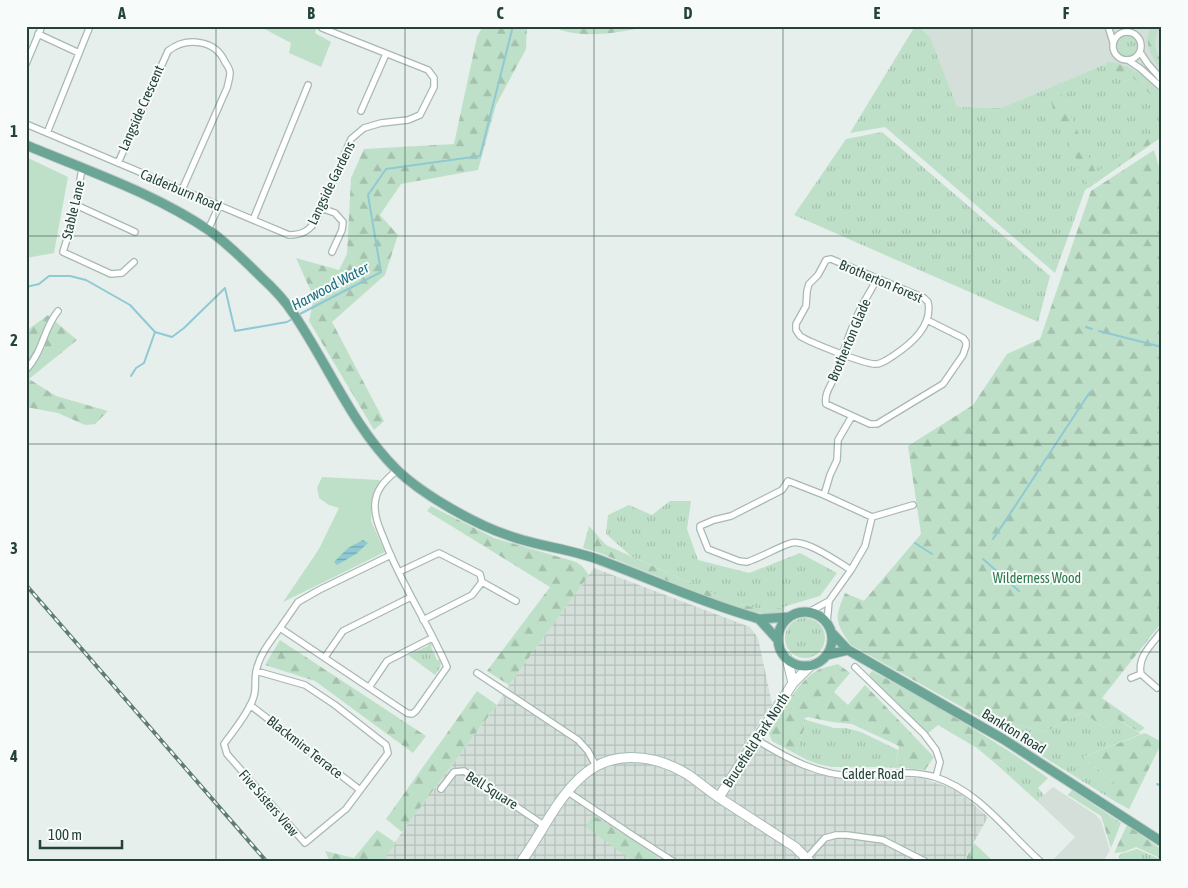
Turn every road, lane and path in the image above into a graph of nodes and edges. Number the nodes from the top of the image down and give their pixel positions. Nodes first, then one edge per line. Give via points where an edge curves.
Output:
1 (42, 26) edge
2 (90, 26) edge
3 (1109, 26) edge
4 (322, 28) dead end
5 (38, 34) junction
6 (1120, 34) junction
7 (1113, 42) junction
8 (1140, 52) junction
9 (80, 53) junction
10 (386, 54) junction
11 (1128, 60) junction
12 (26, 64) edge
13 (1162, 80) edge
14 (308, 85) dead end
15 (1162, 88) edge
16 (361, 111) dead end
17 (26, 124) edge
18 (47, 133) junction
19 (26, 145) edge
20 (118, 163) junction
21 (82, 169) junction
22 (182, 190) junction
23 (76, 206) junction
24 (219, 206) junction
25 (321, 208) junction
26 (253, 220) junction
27 (208, 230) junction
28 (134, 232) dead end
29 (332, 252) dead end
30 (134, 262) dead end
31 (877, 278) junction
32 (58, 311) dead end
33 (927, 320) junction
34 (843, 354) junction
35 (26, 370) edge
36 (852, 416) junction
37 (397, 470) junction
38 (824, 495) junction
39 (913, 505) dead end
40 (872, 517) junction
41 (391, 556) junction
42 (851, 570) junction
43 (399, 572) junction
44 (482, 582) junction
45 (411, 597) junction
46 (516, 601) dead end
47 (829, 601) junction
48 (810, 612) junction
49 (789, 617) junction
50 (759, 619) junction
51 (423, 620) junction
52 (827, 623) junction
53 (280, 628) junction
54 (1162, 631) edge
55 (832, 633) junction
56 (432, 638) junction
57 (778, 640) junction
58 (848, 650) junction
59 (827, 655) junction
60 (324, 657) junction
61 (787, 658) junction
62 (811, 665) junction
63 (855, 667) dead end
64 (256, 671) junction
65 (477, 673) dead end
66 (1141, 674) junction
67 (1131, 678) dead end
68 (793, 683) junction
69 (370, 686) junction
70 (1157, 688) dead end
71 (250, 705) junction
72 (757, 740) junction
73 (596, 766) junction
74 (936, 777) junction
75 (442, 789) dead end
76 (360, 790) junction
77 (568, 792) junction
78 (719, 797) junction
79 (545, 826) junction
80 (1162, 842) edge
81 (808, 860) edge
82 (521, 862) edge
83 (674, 862) edge
84 (926, 862) edge
85 (1041, 862) edge

1 - 5 street
2 - 9 street
3 - 6 street
3 - 7 street
4 - 10 street, Langside Gardens
5 - 9 street
5 - 12 street
6 - 7 street
6 - 8 street via 1128,32 1135,35 1140,41
7 - 11 street via 1114,53
8 - 11 street
8 - 13 street
9 - 18 street
10 - 16 street
10 - 25 street, Langside Gardens via 428,70 434,78 429,99 420,115 364,128 351,139
11 - 15 street
14 - 26 street
17 - 18 street, Calderburn Road
18 - 20 street, Calderburn Road
19 - 21 main road
20 - 22 street, Calderburn Road
20 - 22 street, Langside Crescent via 168,50 188,41 207,44 222,54 230,72 227,88
21 - 23 street, Stable Lane
21 - 27 main road via 136,191
22 - 24 street, Calderburn Road
23 - 28 street
23 - 30 street, Stable Lane via 62,252 112,274 131,270
24 - 26 street, Calderburn Road
24 - 27 street
25 - 26 street, Langside Gardens via 311,228 299,235 290,235
25 - 29 street via 335,213 343,222
27 - 37 main road via 240,256 292,312 366,434
31 - 33 street, Brotherton Forest via 924,298 929,308
31 - 34 street, Brotherton Glade via 851,328
31 - 34 street, Brotherton Forest via 830,259 809,284 806,306 798,318 796,330 806,340
32 - 35 street via 50,321 40,351
33 - 34 street via 914,341 885,361 869,364
33 - 36 street via 966,342 963,354 943,384 877,424
34 - 36 street, Brotherton Glade via 824,397 826,404
36 - 38 street via 838,440 837,460
37 - 41 street via 381,485 375,505 378,523
37 - 50 main road via 425,493 509,536 595,559
38 - 40 street
38 - 42 street via 788,481 782,490 731,516 700,526 700,530 708,549 739,561 747,562 792,543 801,543
39 - 40 street via 893,514
40 - 42 street via 866,546
41 - 43 street
41 - 53 street via 298,602
42 - 47 street
43 - 44 street via 439,552 480,574
43 - 45 street
44 - 46 street
44 - 51 street via 472,596
45 - 51 street
45 - 60 street via 343,631
47 - 48 street
47 - 52 street
48 - 49 main road
48 - 52 main road
49 - 50 main road
49 - 57 main road via 783,623
50 - 57 main road
51 - 56 street
52 - 55 main road
53 - 60 street
53 - 64 street, Five Sisters View via 259,658
54 - 66 street via 1142,657
55 - 58 main road, Bankton Road
55 - 59 main road
56 - 69 street via 387,661
56 - 69 street via 447,667 416,711 412,714 407,712
57 - 61 main road
58 - 59 main road
58 - 80 main road, Bankton Road via 1003,739
59 - 62 main road
60 - 69 street
61 - 62 main road via 802,666
61 - 68 street, Brucefield Park North
62 - 68 street, Brucefield Park North
63 - 74 street via 924,734 936,750 940,762
64 - 71 street, Five Sisters View via 256,692
64 - 76 street, Five Sisters View via 305,685 386,745 388,753
65 - 73 street via 578,740
66 - 67 street
66 - 70 street
68 - 72 street, Brucefield Park North
71 - 76 street, Blackmire Terrace
71 - 76 street, Five Sisters View via 224,744 227,754 304,843 342,812
72 - 74 street, Calder Road via 822,772 856,776 895,772
72 - 78 street, Brucefield Park North
73 - 77 street
73 - 78 street via 622,757 646,758 687,774
74 - 85 street, Calder Road via 977,800
75 - 79 street, Bell Square via 454,772 464,771
77 - 79 street
77 - 83 street
78 - 81 street via 795,847
79 - 82 street
81 - 84 street via 825,838 847,835 883,840

